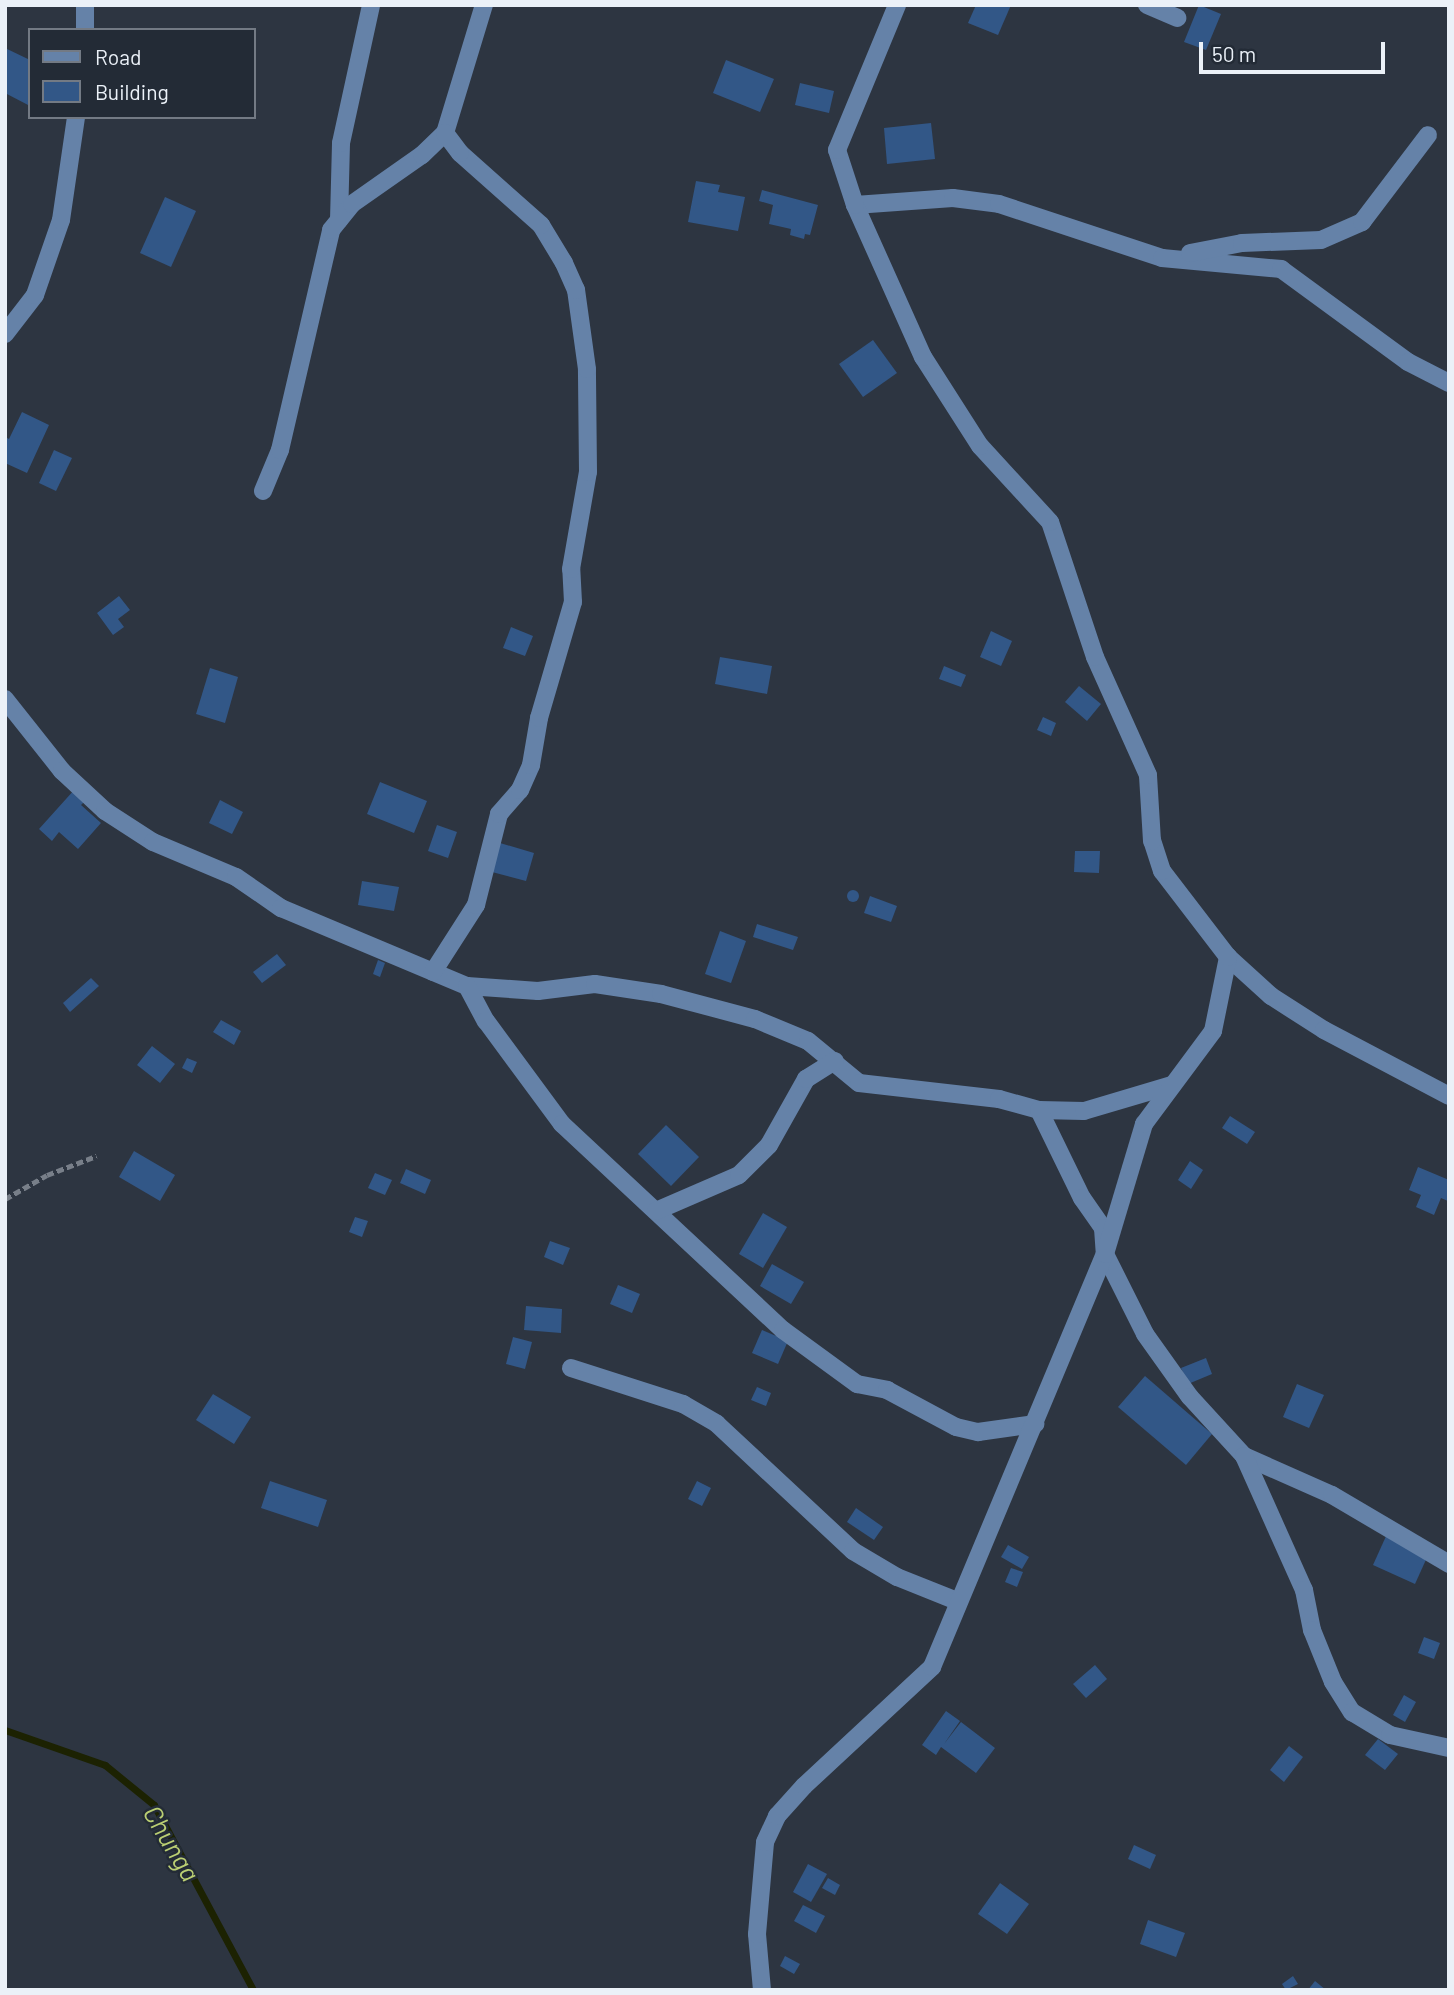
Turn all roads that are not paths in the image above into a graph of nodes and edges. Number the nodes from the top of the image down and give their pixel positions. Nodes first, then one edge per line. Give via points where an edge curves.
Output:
1 (85, 5) edge
2 (371, 5) edge
3 (484, 5) edge
4 (897, 5) edge
5 (1147, 5) edge
6 (1177, 18) dead end
7 (85, 28) edge
8 (76, 119) edge
9 (444, 132) junction
10 (1427, 135) dead end
11 (855, 205) junction
12 (339, 220) junction
13 (1162, 258) junction
14 (5, 334) edge
15 (1449, 383) edge
16 (263, 491) dead end
17 (5, 699) edge
18 (1228, 957) junction
19 (433, 972) junction
20 (467, 986) junction
21 (835, 1061) junction
22 (1171, 1085) junction
23 (1449, 1096) edge
24 (1039, 1110) junction
25 (656, 1210) junction
26 (1105, 1254) junction
27 (571, 1368) dead end
28 (1035, 1424) junction
29 (1244, 1456) junction
30 (1449, 1564) edge
31 (957, 1601) junction
32 (1449, 1748) edge
33 (762, 1990) edge

1 - 7 street
2 - 12 street via 341,143
3 - 9 street
4 - 11 street via 837,149
5 - 6 street
8 - 14 street via 61,219 35,295
9 - 12 street via 422,155 352,204
9 - 19 street via 460,153 541,225 572,281 587,369 588,472 571,569 573,602 539,718 531,765 520,790 499,814 476,905
10 - 13 street via 1362,222 1321,240 1242,243
11 - 13 street via 953,198 999,204
11 - 18 street via 923,357 980,446 1051,522 1095,657 1147,775 1152,841 1162,871 1179,899
12 - 16 street via 331,230 280,450
13 - 15 street via 1281,269 1408,362
17 - 19 street via 62,771 105,811 153,842 236,877 281,908
18 - 22 street via 1213,1031
18 - 23 street via 1271,996 1324,1030
19 - 20 street
20 - 21 street via 538,991 595,984 649,991 755,1019 808,1041
20 - 25 street via 486,1021 562,1124
21 - 24 street via 859,1083 999,1099
21 - 25 street via 806,1079 769,1145 739,1175
22 - 24 street via 1084,1111
22 - 26 street via 1144,1124
24 - 26 street via 1082,1198 1103,1228
25 - 28 street via 783,1330 857,1384 887,1390 956,1427 978,1432
26 - 28 street
26 - 29 street via 1162,1360
27 - 31 street via 683,1404 717,1424 853,1551 897,1577
28 - 31 street
29 - 30 street via 1332,1495
29 - 32 street via 1304,1590 1312,1630 1333,1682 1352,1712 1390,1735
31 - 33 street via 932,1667 777,1816 765,1842 757,1934

